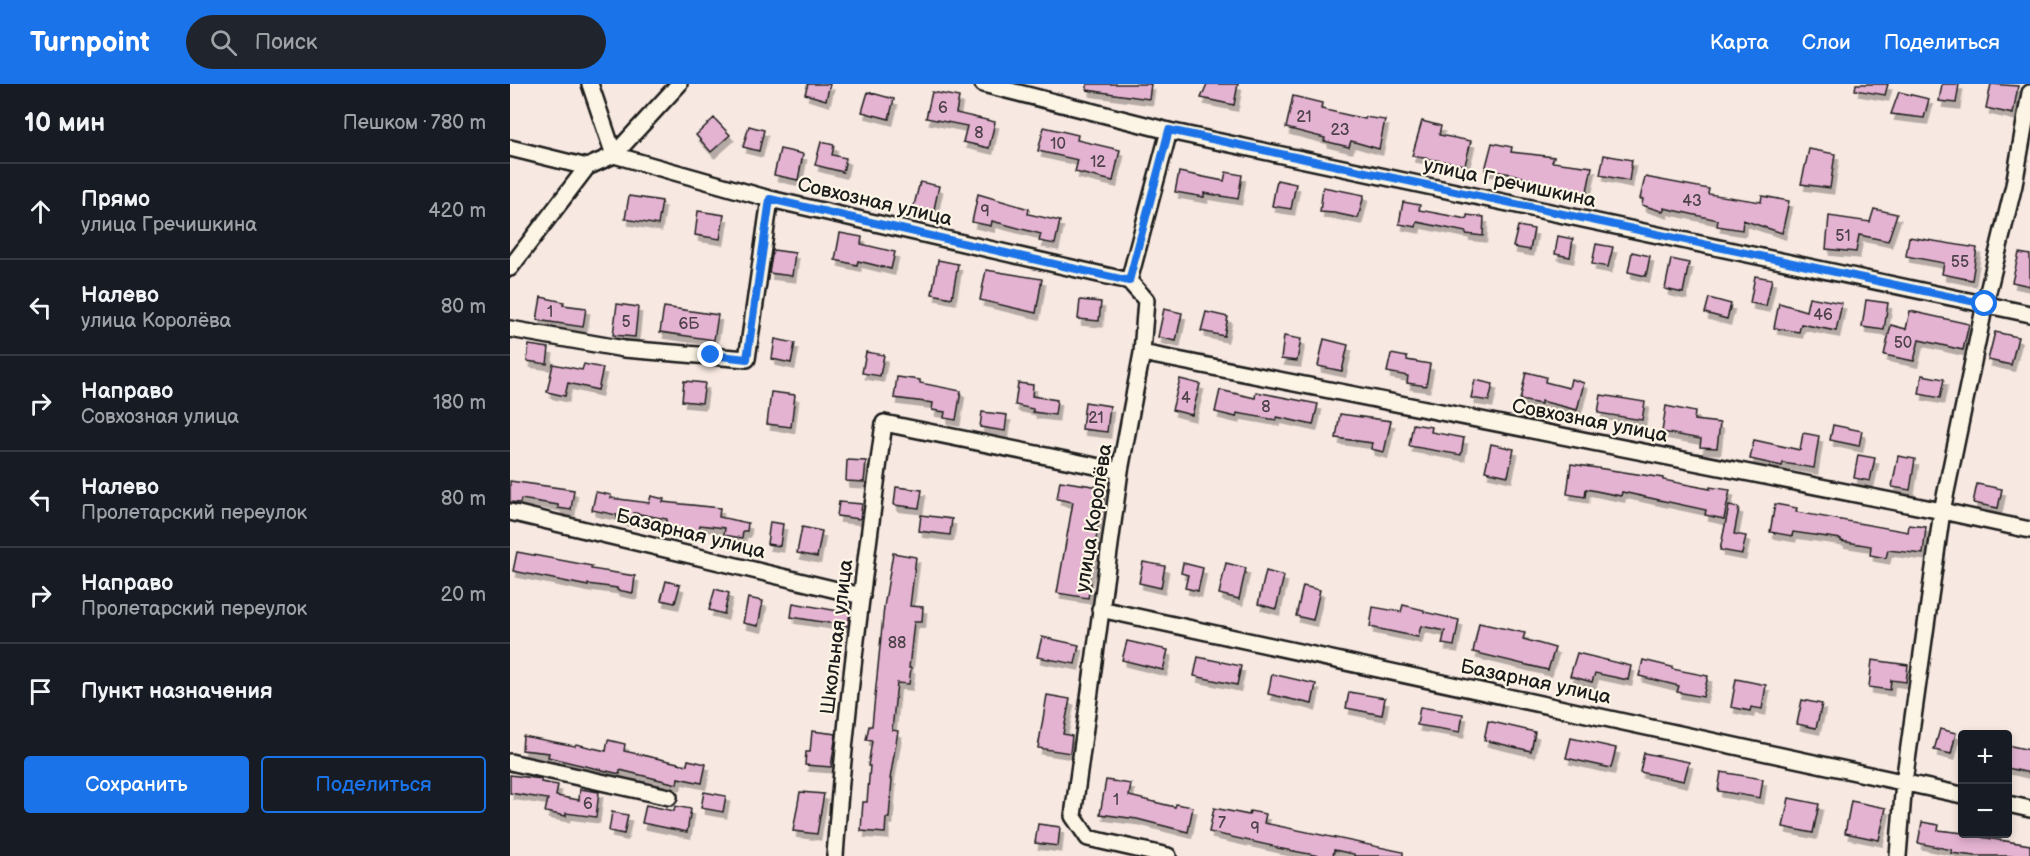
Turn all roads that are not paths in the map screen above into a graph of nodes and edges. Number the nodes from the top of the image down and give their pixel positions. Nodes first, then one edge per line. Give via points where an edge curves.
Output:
1 (590, 84) edge
2 (679, 84) edge
3 (983, 84) edge
4 (2030, 93) edge
5 (1169, 130) junction
6 (510, 148) edge
7 (614, 155) junction
8 (587, 167) junction
9 (770, 199) junction
10 (510, 268) edge
11 (1129, 281) junction
12 (1985, 304) junction
13 (2030, 314) edge
14 (510, 328) edge
15 (1142, 353) junction
16 (1120, 471) junction
17 (1942, 511) junction
18 (510, 512) edge
19 (2030, 530) edge
20 (862, 596) junction
21 (1100, 609) junction
22 (510, 762) edge
23 (1904, 783) junction
24 (1958, 794) edge
25 (669, 797) dead end
26 (2012, 805) edge
27 (2030, 809) edge
28 (835, 856) edge
29 (1168, 856) edge
30 (1898, 856) edge

1 - 7 street
2 - 7 street
3 - 5 street, улица Гречишкина
4 - 12 street via 2014,185
5 - 11 street
5 - 12 street, улица Гречишкина
6 - 8 street
7 - 8 street
7 - 9 street, Совхозная улица
8 - 10 street
9 - 11 street, Совхозная улица
9 - 14 street via 747,359 624,349
11 - 15 street, улица Королёва via 1146,300
12 - 13 street, улица Гречишкина
12 - 17 street
15 - 16 street, улица Королёва
15 - 17 street, Совхозная улица
16 - 20 street, Школьная улица via 884,423
16 - 21 street, улица Королёва
17 - 19 street, Совхозная улица
17 - 23 street
18 - 20 street, Базарная улица
20 - 28 street, Школьная улица
21 - 23 street, Базарная улица
21 - 29 street, улица Королёва via 1073,816 1088,838
22 - 25 street
23 - 24 street, Базарная улица
23 - 30 street
26 - 27 street

